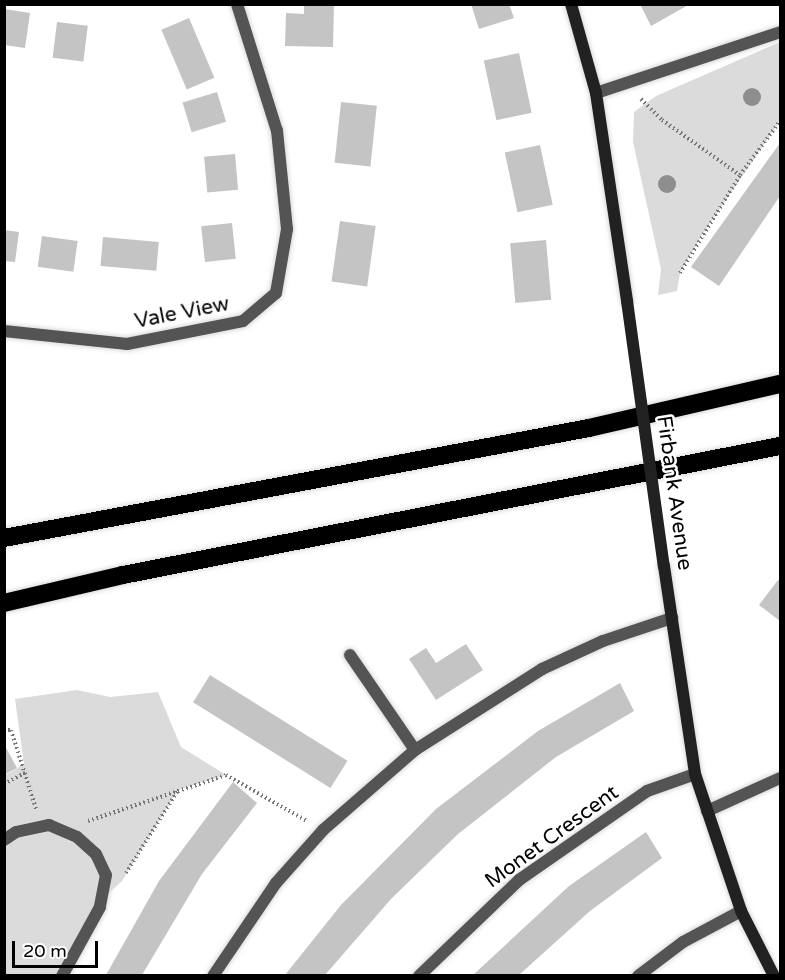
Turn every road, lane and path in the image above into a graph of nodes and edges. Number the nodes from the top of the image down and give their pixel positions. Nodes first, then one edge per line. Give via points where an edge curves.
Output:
1 (237, 4) edge
2 (571, 4) edge
3 (780, 32) edge
4 (626, 83) junction
5 (596, 93) junction
6 (780, 121) edge
7 (740, 175) junction
8 (680, 273) dead end
9 (4, 332) edge
10 (780, 384) edge
11 (780, 446) edge
12 (4, 538) edge
13 (4, 603) edge
14 (672, 618) junction
15 (350, 655) dead end
16 (4, 730) edge
17 (415, 750) junction
18 (25, 773) junction
19 (695, 774) junction
20 (780, 778) edge
21 (4, 784) edge
22 (178, 790) junction
23 (708, 810) junction
24 (41, 826) junction
25 (323, 830) junction
26 (62, 831) junction
27 (4, 840) edge
28 (102, 899) junction
29 (741, 911) junction
30 (62, 975) edge
31 (213, 975) edge
32 (419, 975) edge
33 (638, 975) edge
34 (774, 975) edge

1 - 9 street, Vale View via 277,130 287,229 276,293 243,321 127,344
2 - 5 street, Firbank Avenue
3 - 4 street
4 - 5 street
4 - 7 path via 662,120
5 - 14 street, Firbank Avenue, bridge
6 - 7 path
7 - 8 path
10 - 12 highway via 589,428
11 - 13 highway via 134,573
14 - 17 street via 603,641 542,669
14 - 19 street, Firbank Avenue
15 - 17 street
16 - 18 path via 11,730
17 - 25 street
18 - 21 path
18 - 24 path
19 - 23 street, Firbank Avenue
19 - 32 street, Monet Crescent via 647,791 519,880
20 - 23 street
22 - 25 path via 226,775
22 - 26 path
22 - 28 path via 122,881
23 - 29 street, Firbank Avenue
24 - 26 street
24 - 27 street
25 - 31 street via 276,884
26 - 28 street via 96,854 106,875
28 - 30 street
29 - 33 street via 683,942
29 - 34 street, Firbank Avenue

